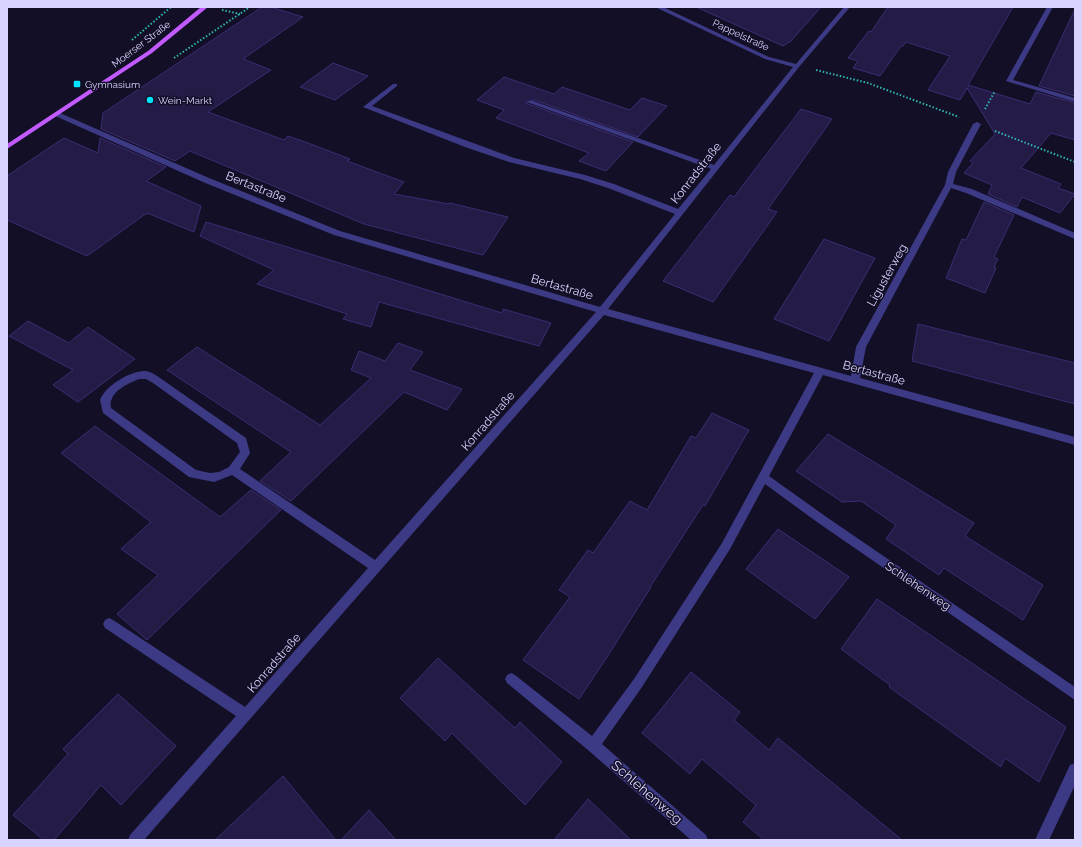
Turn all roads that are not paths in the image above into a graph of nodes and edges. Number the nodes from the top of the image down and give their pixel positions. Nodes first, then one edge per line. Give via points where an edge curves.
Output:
1 (205, 7) edge
2 (847, 7) edge
3 (1050, 7) edge
4 (660, 8) edge
5 (797, 66) junction
6 (395, 85) dead end
7 (1075, 100) edge
8 (531, 102) dead end
9 (57, 115) junction
10 (977, 124) road end
11 (7, 147) edge
12 (716, 168) junction
13 (949, 185) junction
14 (680, 213) junction
15 (1075, 236) edge
16 (602, 311) junction
17 (820, 371) junction
18 (855, 381) junction
19 (1075, 441) edge
20 (233, 470) junction
21 (763, 477) junction
22 (376, 567) junction
23 (109, 624) dead end
24 (511, 679) dead end
25 (1075, 694) edge
26 (246, 715) junction
27 (593, 745) junction
28 (1075, 770) edge
29 (135, 840) edge
30 (701, 840) edge
31 (1042, 840) edge

1 - 9 main road, Moerser Straße via 150,52
2 - 5 street, Konradstraße
3 - 7 street via 1009,81
4 - 5 street, Pappelstraße via 767,58
5 - 12 street, Konradstraße
6 - 14 street via 367,107 512,160 611,186
8 - 12 street
9 - 11 main road, Moerser Straße
9 - 16 street, Bertastraße via 206,180 337,233
10 - 13 street, Ligusterweg via 952,172
12 - 14 street, Konradstraße
13 - 15 street
13 - 18 street, Ligusterweg via 861,347
14 - 16 street, Konradstraße
16 - 17 street, Bertastraße
16 - 22 street, Konradstraße
17 - 18 street, Bertastraße
17 - 21 street
18 - 19 street, Bertastraße
20 - 20 street via 245,452 242,441 158,381 147,375 136,376 107,395 104,404 106,410 193,474 218,478
20 - 22 street
21 - 25 street, Schlehenweg
21 - 27 street via 726,546 638,683
22 - 26 street, Konradstraße
23 - 26 street
24 - 27 street, Schlehenweg
26 - 29 street, Konradstraße
27 - 30 street, Schlehenweg
28 - 31 street

